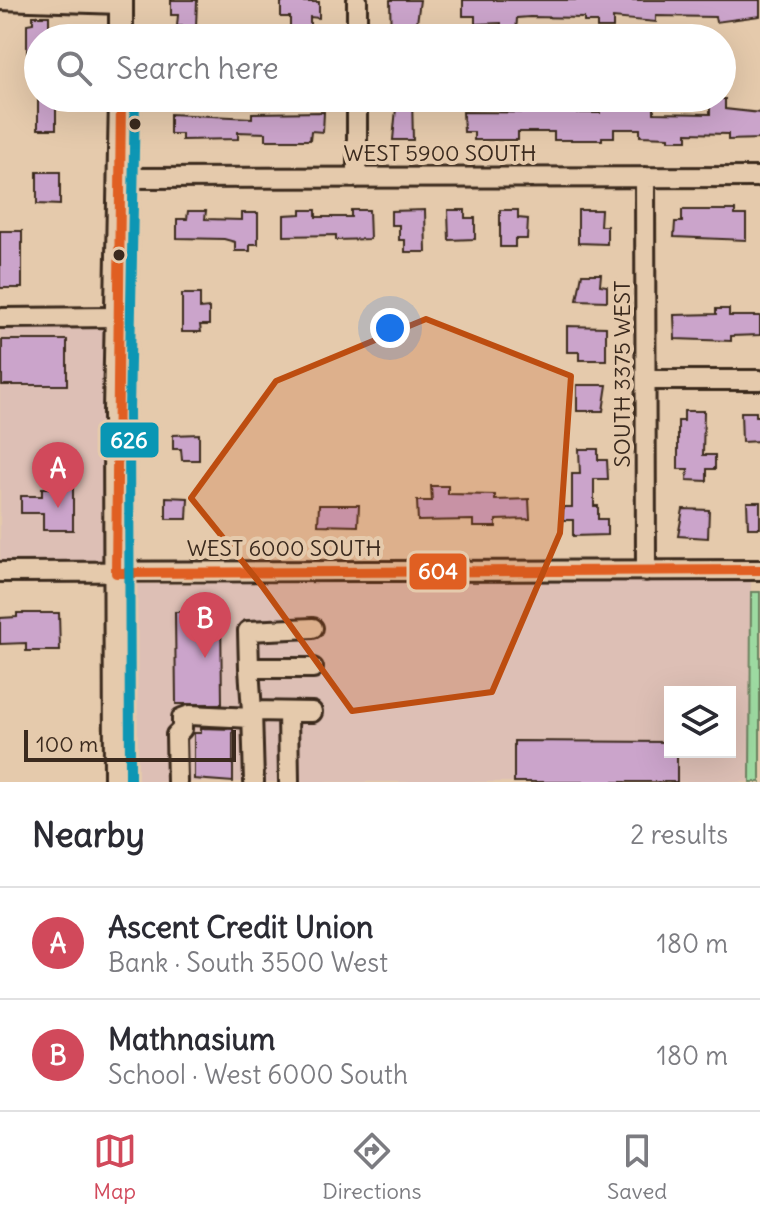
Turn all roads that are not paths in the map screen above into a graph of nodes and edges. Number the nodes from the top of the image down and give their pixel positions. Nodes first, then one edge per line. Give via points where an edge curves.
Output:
1 (0, 0) edge
2 (357, 0) edge
3 (121, 2) edge
4 (121, 24) edge
5 (357, 24) edge
6 (121, 112) edge
7 (357, 112) edge
8 (645, 177) junction
9 (760, 177) edge
10 (121, 178) junction
11 (357, 178) junction
12 (118, 317) junction
13 (0, 318) edge
14 (646, 380) junction
15 (760, 380) edge
16 (760, 570) edge
17 (646, 571) junction
18 (0, 572) edge
19 (116, 573) junction
20 (313, 628) dead end
21 (249, 668) junction
22 (313, 668) dead end
23 (288, 712) junction
24 (312, 712) dead end
25 (252, 714) junction
26 (182, 729) junction
27 (116, 782) edge
28 (177, 782) edge
29 (185, 782) edge
30 (254, 782) edge
31 (289, 782) edge

1 - 3 street
2 - 5 street
3 - 4 main road
6 - 10 main road
7 - 11 street
8 - 9 street, WEST 5900 SOUTH
8 - 11 street, WEST 5900 SOUTH
8 - 14 street, SOUTH 3375 WEST
10 - 11 street, WEST 5900 SOUTH
10 - 12 main road
12 - 13 street
12 - 19 main road
14 - 15 street
14 - 17 street, SOUTH 3375 WEST
16 - 17 street, WEST 6000 SOUTH
17 - 19 street, WEST 6000 SOUTH
18 - 19 street, WEST 6000 SOUTH
19 - 27 main road
20 - 21 street via 248,631
21 - 22 street
21 - 25 street
23 - 24 street
23 - 25 street
23 - 31 street
25 - 26 street via 190,715 182,718
25 - 30 street
26 - 28 street via 176,735
26 - 29 street via 188,734

